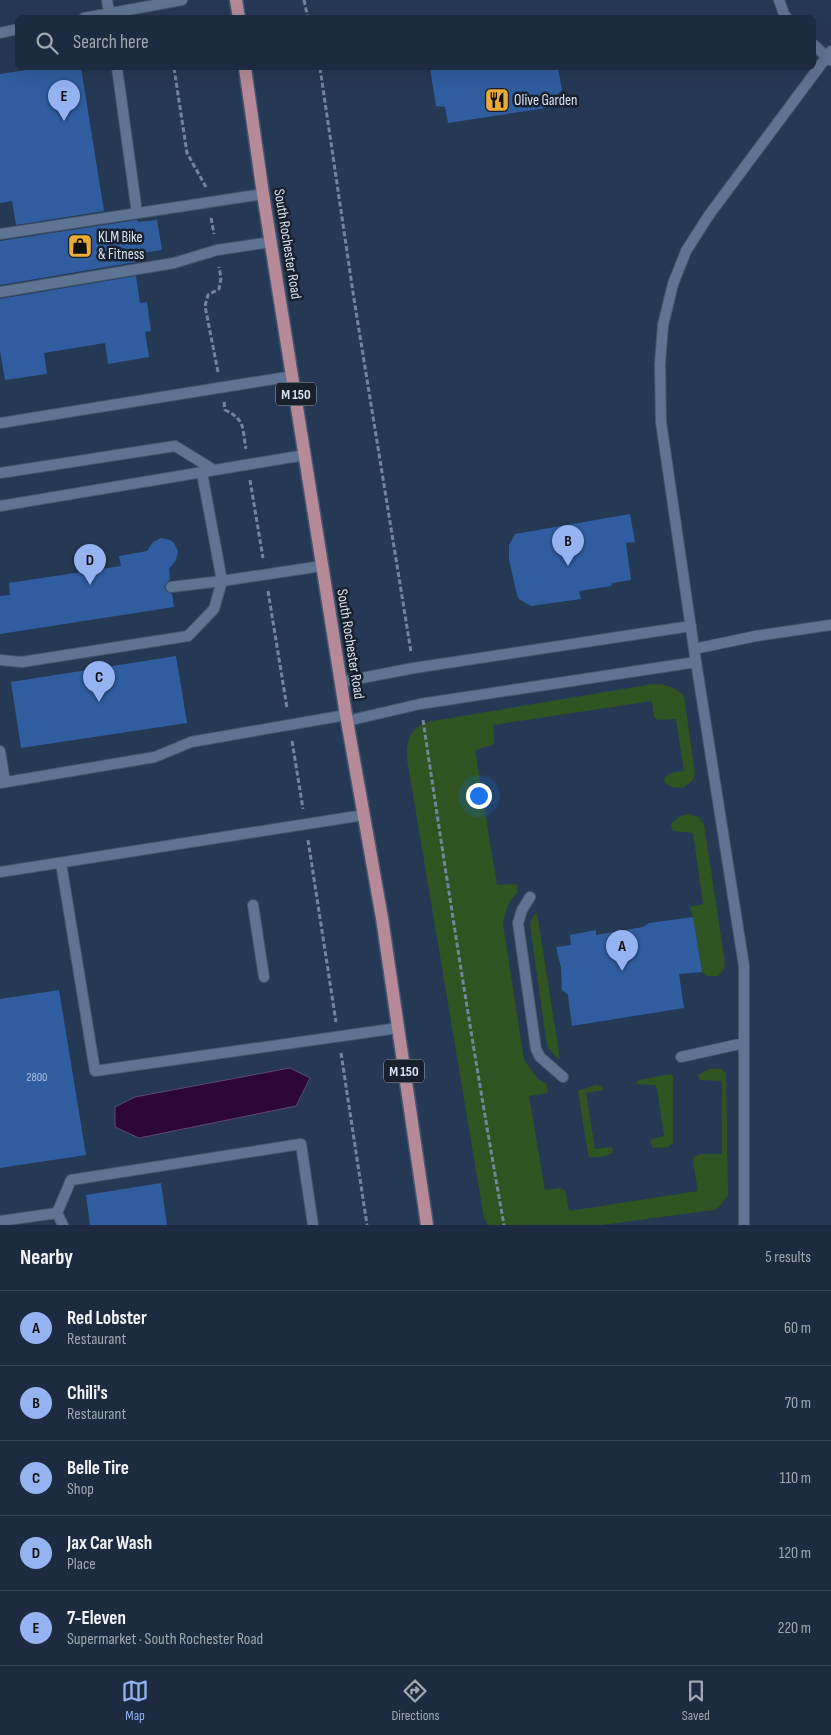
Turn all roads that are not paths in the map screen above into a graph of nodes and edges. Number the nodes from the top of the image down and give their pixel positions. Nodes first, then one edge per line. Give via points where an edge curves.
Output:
1 (107, 0) edge
2 (182, 0) edge
3 (236, 0) edge
4 (779, 0) edge
5 (110, 15) edge
6 (238, 15) edge
7 (785, 15) edge
8 (15, 30) edge
9 (0, 33) edge
10 (816, 46) edge
11 (829, 56) edge
12 (117, 70) edge
13 (246, 70) edge
14 (263, 194) junction
15 (137, 213) junction
16 (0, 234) edge
17 (271, 242) junction
18 (0, 292) edge
19 (293, 376) junction
20 (0, 423) edge
21 (305, 455) junction
22 (214, 470) junction
23 (0, 473) edge
24 (202, 473) junction
25 (0, 506) edge
26 (322, 566) junction
27 (222, 582) junction
28 (171, 587) dead end
29 (831, 624) edge
30 (691, 626) junction
31 (694, 649) junction
32 (0, 660) edge
33 (696, 662) junction
34 (341, 682) junction
35 (347, 718) junction
36 (0, 751) edge
37 (2, 782) edge
38 (364, 814) junction
39 (61, 863) junction
40 (0, 872) edge
41 (530, 897) dead end
42 (253, 905) dead end
43 (264, 977) dead end
44 (398, 1028) junction
45 (744, 1042) junction
46 (681, 1057) dead end
47 (563, 1078) dead end
48 (57, 1213) junction
49 (0, 1221) edge
50 (63, 1225) edge
51 (313, 1225) edge
52 (426, 1225) edge
53 (744, 1225) edge

1 - 5 lane
2 - 5 lane
3 - 6 main road
4 - 7 lane
8 - 9 lane
10 - 11 lane
11 - 30 lane via 710,215 686,251 673,284 663,326 661,422
12 - 15 lane
13 - 14 main road, South Rochester Road / M 150
14 - 15 lane
14 - 17 main road, South Rochester Road / M 150
15 - 16 lane
17 - 18 lane via 217,250 174,263
17 - 19 main road, South Rochester Road / M 150
19 - 20 lane
19 - 21 main road, South Rochester Road / M 150
21 - 22 lane
21 - 26 main road, South Rochester Road / M 150
22 - 23 lane via 175,446
22 - 24 lane
24 - 25 lane
24 - 27 lane
26 - 27 lane
26 - 34 main road, South Rochester Road / M 150
27 - 28 lane
27 - 32 lane via 214,609 188,636 22,662
29 - 31 lane
30 - 31 lane
30 - 34 lane
31 - 33 lane
33 - 35 lane
33 - 45 lane via 744,966
34 - 35 main road, South Rochester Road / M 150
35 - 37 lane via 191,742 155,757
35 - 38 main road, South Rochester Road / M 150
36 - 37 lane
38 - 39 lane
38 - 44 main road, South Rochester Road / M 150
39 - 40 lane
39 - 44 lane via 94,1071
41 - 47 lane via 518,924 536,1050
42 - 43 lane
44 - 52 main road, South Rochester Road / M 150
45 - 46 lane
45 - 53 lane
48 - 49 lane
48 - 50 lane
48 - 51 lane via 71,1180 301,1144

